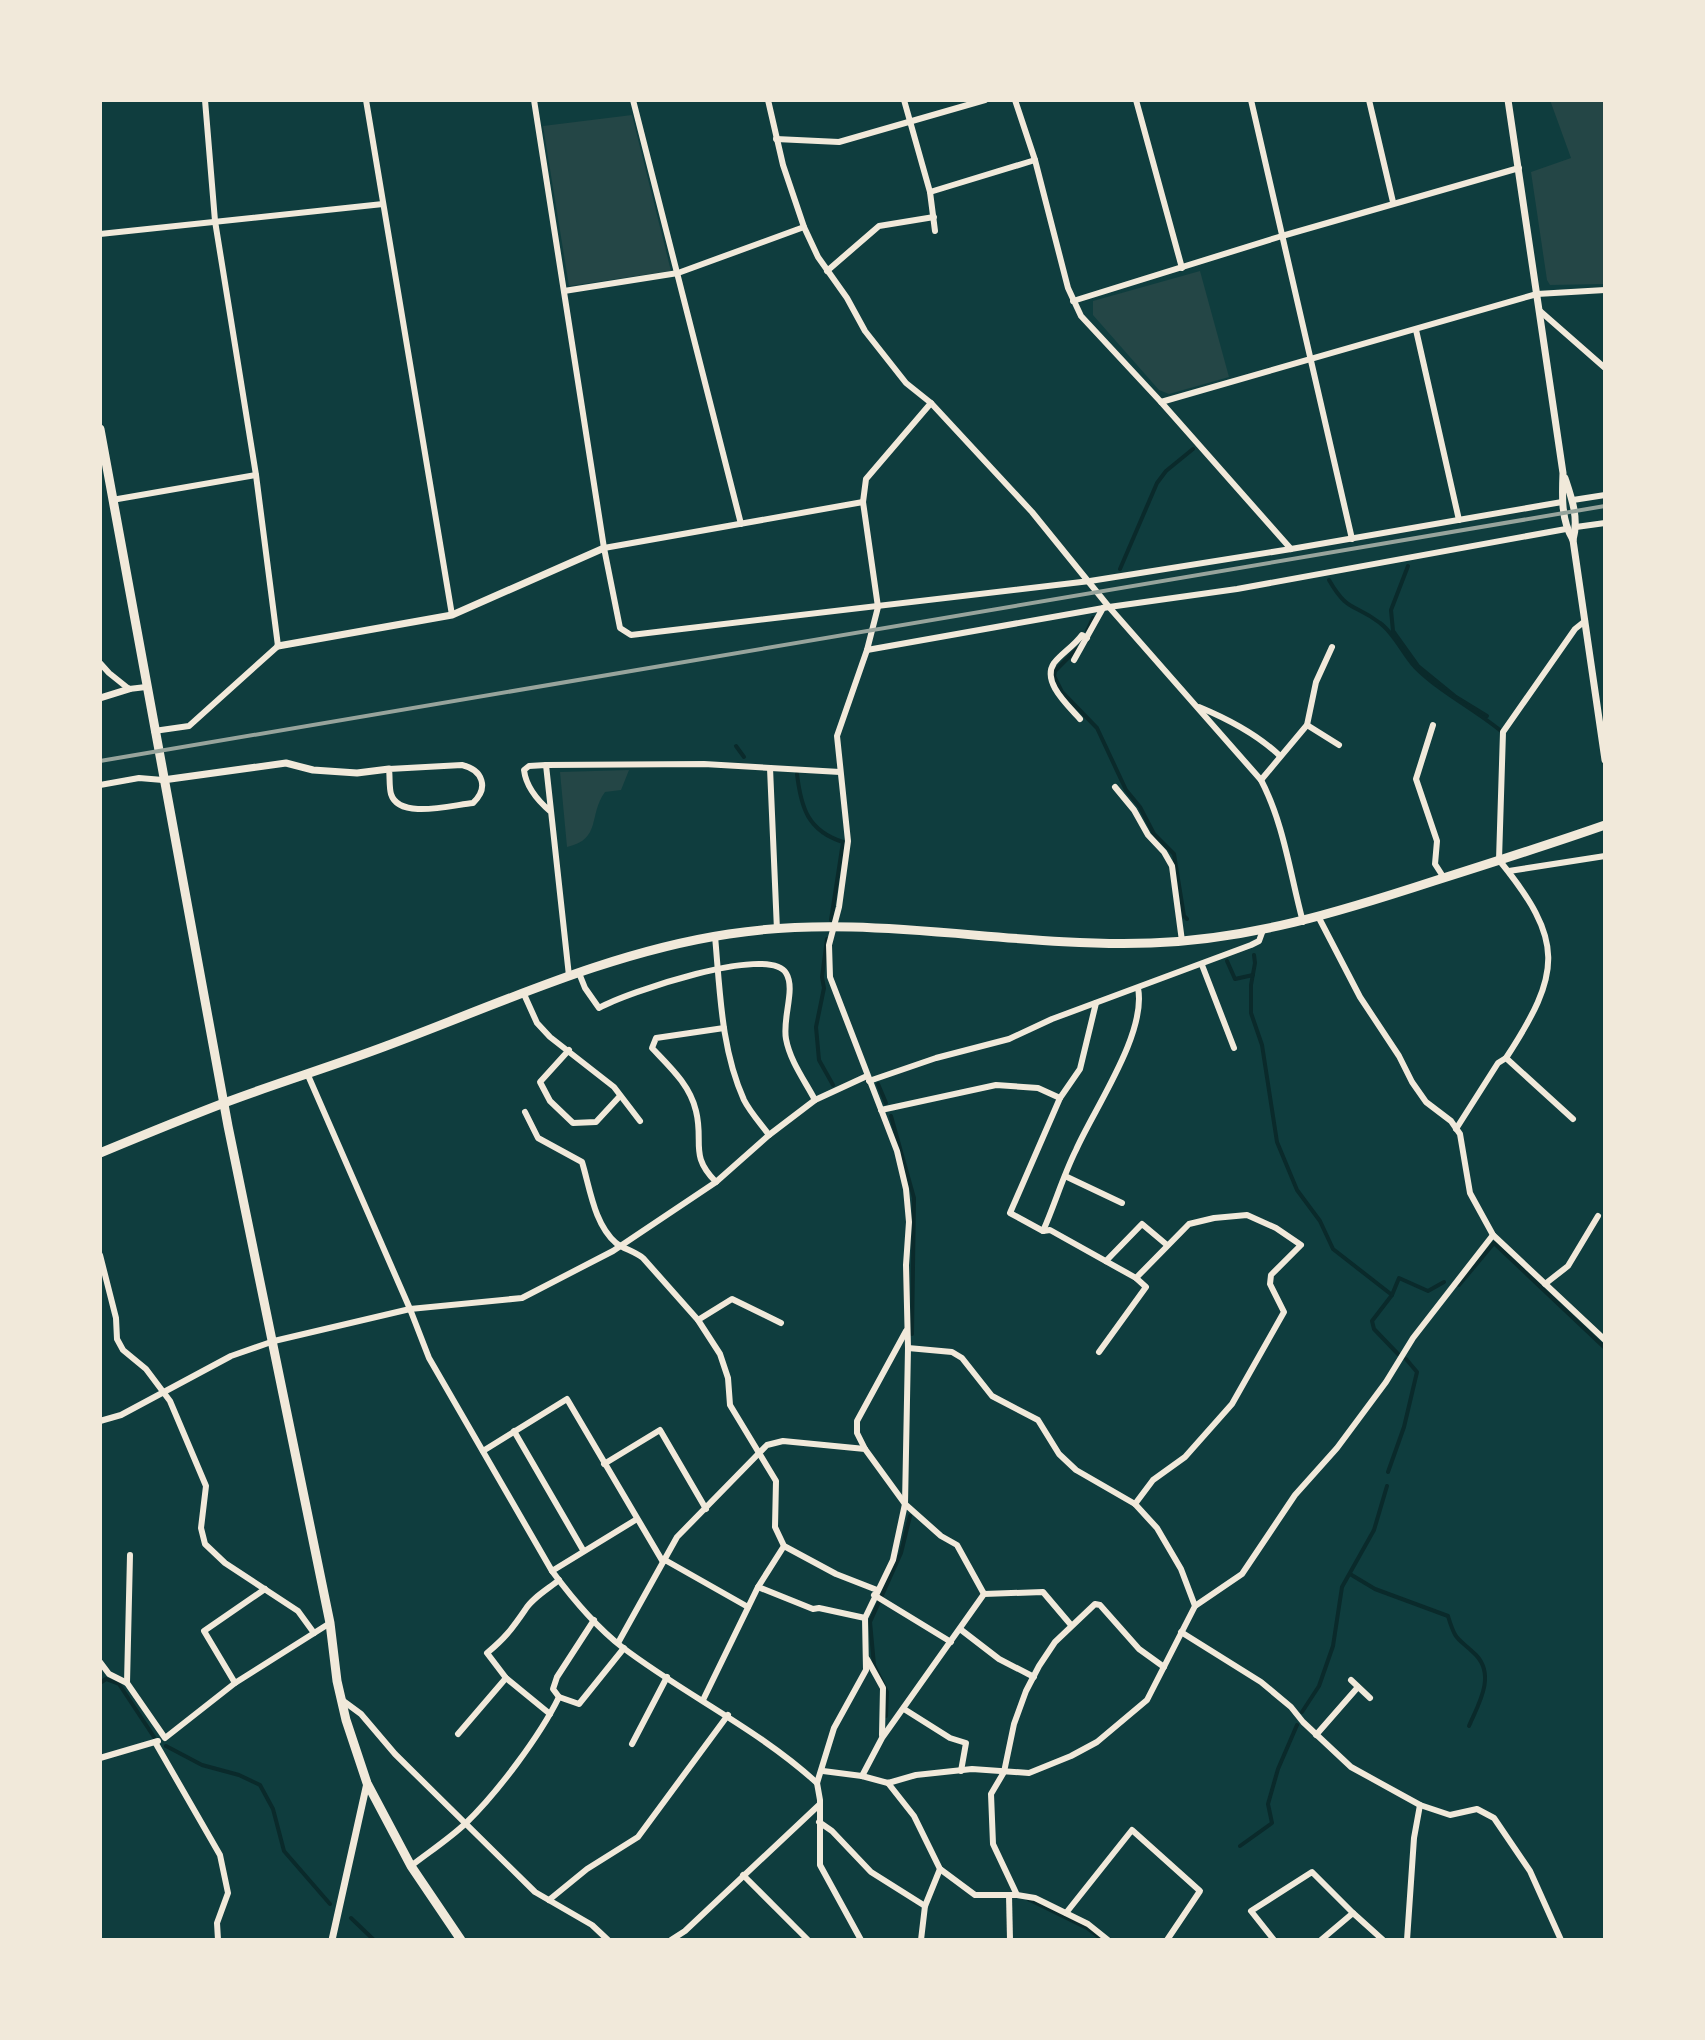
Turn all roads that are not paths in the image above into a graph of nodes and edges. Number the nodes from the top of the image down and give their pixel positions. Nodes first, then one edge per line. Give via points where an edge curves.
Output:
1 (205, 100) edge
2 (366, 100) edge
3 (534, 100) edge
4 (633, 100) edge
5 (768, 100) edge
6 (904, 100) edge
7 (985, 100) edge
8 (1015, 100) edge
9 (1136, 100) edge
10 (1251, 100) edge
11 (1369, 100) edge
12 (1508, 100) edge
13 (910, 120) junction
14 (776, 139) junction
15 (1035, 160) junction
16 (1519, 168) junction
17 (930, 192) junction
18 (1393, 202) junction
19 (383, 204) junction
20 (934, 217) junction
21 (215, 221) junction
22 (804, 227) junction
23 (935, 231) dead end
24 (100, 234) edge
25 (1282, 236) junction
26 (1182, 268) junction
27 (827, 271) junction
28 (678, 273) junction
29 (1605, 290) edge
30 (564, 291) junction
31 (1537, 294) junction
32 (1073, 301) junction
33 (1540, 311) junction
34 (1416, 330) junction
35 (1311, 357) junction
36 (1605, 368) edge
37 (1161, 402) junction
38 (931, 403) junction
39 (100, 429) edge
40 (1563, 473) junction
41 (256, 475) junction
42 (1605, 495) edge
43 (112, 500) junction
44 (1573, 500) junction
45 (863, 502) junction
46 (1562, 502) junction
47 (1459, 520) junction
48 (1605, 523) edge
49 (741, 524) junction
50 (1576, 527) junction
51 (1566, 529) junction
52 (1352, 539) junction
53 (1573, 540) junction
54 (604, 548) junction
55 (1291, 549) junction
56 (1090, 581) junction
57 (878, 607) junction
58 (1106, 608) junction
59 (452, 615) junction
60 (1585, 621) junction
61 (1085, 637) junction
62 (278, 646) junction
63 (1332, 647) dead end
64 (867, 650) junction
65 (1074, 660) dead end
66 (100, 663) edge
67 (146, 687) junction
68 (129, 689) junction
69 (100, 698) edge
70 (1196, 706) junction
71 (1080, 719) dead end
72 (1307, 725) junction
73 (1433, 725) dead end
74 (154, 731) junction
75 (1339, 745) dead end
76 (1280, 756) junction
77 (1605, 760) edge
78 (546, 765) junction
79 (770, 768) junction
80 (389, 769) junction
81 (840, 772) junction
82 (163, 780) junction
83 (1261, 780) junction
84 (100, 785) edge
85 (1115, 787) dead end
86 (551, 812) junction
87 (1605, 825) edge
88 (1605, 856) edge
89 (1499, 860) junction
90 (1509, 871) junction
91 (1444, 878) junction
92 (1319, 918) junction
93 (1303, 922) junction
94 (834, 927) junction
95 (777, 930) junction
96 (1263, 930) junction
97 (715, 936) junction
98 (1182, 941) junction
99 (1202, 965) junction
100 (718, 969) junction
101 (579, 973) junction
102 (569, 976) junction
103 (1138, 988) junction
104 (523, 992) junction
105 (1096, 1003) junction
106 (724, 1028) junction
107 (1234, 1048) dead end
108 (569, 1050) junction
109 (1506, 1058) junction
110 (307, 1073) junction
111 (868, 1078) junction
112 (620, 1096) junction
113 (1060, 1098) junction
114 (815, 1100) junction
115 (224, 1103) junction
116 (881, 1110) junction
117 (525, 1112) dead end
118 (1573, 1119) dead end
119 (640, 1121) dead end
120 (1456, 1129) junction
121 (769, 1135) junction
122 (100, 1153) edge
123 (1065, 1176) junction
124 (716, 1182) junction
125 (1122, 1203) dead end
126 (1598, 1216) dead end
127 (1043, 1231) junction
128 (1493, 1235) junction
129 (1167, 1245) junction
130 (619, 1246) junction
131 (100, 1255) edge
132 (1106, 1261) junction
133 (1136, 1278) junction
134 (1545, 1284) junction
135 (410, 1309) junction
136 (698, 1320) junction
137 (781, 1323) dead end
138 (907, 1331) junction
139 (1605, 1340) edge
140 (274, 1341) junction
141 (908, 1348) junction
142 (1099, 1352) dead end
143 (163, 1391) junction
144 (100, 1421) edge
145 (514, 1431) junction
146 (865, 1449) junction
147 (483, 1451) junction
148 (759, 1453) junction
149 (604, 1464) junction
150 (905, 1504) junction
151 (1135, 1504) junction
152 (706, 1509) junction
153 (637, 1519) junction
154 (784, 1546) junction
155 (583, 1550) junction
156 (130, 1555) dead end
157 (664, 1561) junction
158 (552, 1571) junction
159 (559, 1580) junction
160 (758, 1587) junction
161 (265, 1589) junction
162 (876, 1592) junction
163 (984, 1594) junction
164 (1195, 1606) junction
165 (748, 1607) junction
166 (865, 1618) junction
167 (594, 1620) junction
168 (330, 1623) junction
169 (1071, 1625) junction
170 (960, 1629) junction
171 (1181, 1632) junction
172 (314, 1633) junction
173 (951, 1642) junction
174 (621, 1646) junction
175 (867, 1659) junction
176 (100, 1662) edge
177 (1164, 1667) junction
178 (667, 1677) junction
179 (1034, 1677) junction
180 (506, 1678) junction
181 (1351, 1680) dead end
182 (127, 1683) junction
183 (235, 1683) junction
184 (1358, 1687) junction
185 (559, 1697) junction
186 (1370, 1698) dead end
187 (342, 1700) junction
188 (703, 1700) junction
189 (904, 1709) junction
190 (550, 1714) junction
191 (728, 1715) junction
192 (458, 1734) dead end
193 (1316, 1735) junction
194 (165, 1738) junction
195 (882, 1738) junction
196 (155, 1742) junction
197 (632, 1744) dead end
198 (100, 1758) edge
199 (823, 1771) junction
200 (961, 1771) junction
201 (1004, 1772) junction
202 (862, 1776) junction
203 (367, 1783) junction
204 (817, 1783) junction
205 (888, 1783) junction
206 (819, 1805) junction
207 (1420, 1805) junction
208 (819, 1822) junction
209 (465, 1823) junction
210 (411, 1866) junction
211 (940, 1869) junction
212 (743, 1875) junction
213 (1009, 1895) junction
214 (1017, 1895) junction
215 (549, 1900) junction
216 (925, 1906) junction
217 (1066, 1913) junction
218 (1353, 1913) junction
219 (218, 1940) edge
220 (332, 1940) edge
221 (461, 1940) edge
222 (608, 1940) edge
223 (671, 1940) edge
224 (808, 1940) edge
225 (861, 1940) edge
226 (921, 1940) edge
227 (1010, 1940) edge
228 (1108, 1940) edge
229 (1167, 1940) edge
230 (1274, 1940) edge
231 (1321, 1940) edge
232 (1383, 1940) edge
233 (1407, 1940) edge
234 (1561, 1940) edge

1 - 21 street
2 - 19 street
3 - 30 street
4 - 28 street
5 - 14 street
6 - 13 street
7 - 13 street
8 - 15 street
9 - 26 street
10 - 25 street
11 - 18 street
12 - 16 street
13 - 14 street via 839,142
13 - 17 street
14 - 22 street
15 - 17 street
15 - 32 street
16 - 18 street
16 - 31 street
17 - 20 street
18 - 25 street
19 - 21 street
19 - 59 street
20 - 23 street
20 - 27 street via 879,226
21 - 24 street
21 - 41 street
22 - 27 street
22 - 28 street
25 - 26 street
25 - 35 street
26 - 32 street
27 - 38 street via 865,331 906,383
28 - 30 street
28 - 49 street
29 - 31 street
30 - 54 street
31 - 33 street
31 - 34 street
32 - 37 street
33 - 36 street
33 - 40 street
34 - 35 street
34 - 47 street
35 - 37 street
35 - 52 street
37 - 55 street
38 - 45 street via 866,479
38 - 56 street
39 - 43 main road
40 - 44 street
40 - 46 street
41 - 43 street
41 - 62 street
42 - 44 street
43 - 67 main road
44 - 50 street
45 - 49 street
45 - 57 street
46 - 47 street
46 - 51 street
47 - 52 street
48 - 50 street
49 - 54 street
50 - 53 street
51 - 53 street
51 - 58 street
52 - 55 street
53 - 60 street
54 - 57 street via 620,628 631,635
54 - 59 street
55 - 56 street
56 - 57 street
56 - 58 street
57 - 64 street
58 - 61 street
58 - 64 street
58 - 70 street
59 - 62 street
60 - 77 street
60 - 89 street via 1503,732
61 - 65 street
61 - 71 street via 1050,672 1061,697
62 - 74 street via 189,726
63 - 72 street via 1316,682
64 - 81 street via 837,736
66 - 68 street
67 - 68 street
67 - 74 main road
68 - 69 street
70 - 76 street via 1219,715
70 - 83 street
72 - 75 street
72 - 76 street
73 - 91 street via 1416,779 1437,841 1435,864
74 - 82 main road
76 - 83 street
78 - 79 street
78 - 86 street
78 - 86 street via 524,770
79 - 81 street
79 - 95 street
80 - 80 street via 462,765 478,772 483,788 473,803 407,810 391,794
80 - 82 street via 357,773 286,763
81 - 94 street via 848,841
82 - 84 street
82 - 115 main road
83 - 93 street via 1271,799
85 - 98 street via 1172,866
86 - 102 street
87 - 89 main road
88 - 90 street
89 - 90 street
89 - 91 main road
90 - 109 street via 1538,914 1550,954 1532,1018
91 - 92 main road
92 - 93 main road
92 - 120 street via 1412,1082
93 - 96 main road
94 - 95 main road
94 - 98 main road via 1077,943
94 - 111 street via 830,977
95 - 97 main road
96 - 98 main road
96 - 99 street via 1259,941
97 - 100 street
97 - 101 main road
99 - 103 street
99 - 107 street
100 - 101 street via 669,979 599,1008
100 - 106 street
100 - 114 street via 771,963 788,974 786,1040
101 - 102 main road
102 - 104 main road
103 - 105 street
103 - 123 street via 1140,999 1124,1056
104 - 108 street via 537,1023
104 - 110 main road
105 - 111 street via 1009,1039
105 - 113 street via 1080,1069
106 - 121 street via 745,1102
106 - 124 street via 656,1038 652,1048 689,1094 696,1109 699,1158
108 - 112 street
108 - 112 street via 540,1082 550,1101 573,1123 596,1122
109 - 118 street
109 - 120 street
110 - 115 main road
110 - 135 street
111 - 114 street
111 - 116 street
112 - 119 street
113 - 116 street via 1038,1088 996,1085
113 - 127 street via 1010,1213
114 - 121 street
115 - 122 main road
115 - 140 main road
116 - 138 street via 906,1189
117 - 130 street via 538,1138 582,1162 605,1233
120 - 128 street via 1470,1193
121 - 124 street
123 - 125 street
123 - 127 street
124 - 130 street
126 - 134 street via 1568,1266
127 - 132 street
128 - 134 street
128 - 164 street via 1337,1448 1295,1495 1242,1574
129 - 132 street via 1142,1224
129 - 133 street
129 - 151 street via 1189,1224 1247,1215 1301,1245 1271,1275 1284,1312 1232,1404
130 - 135 street via 522,1298
130 - 136 street via 643,1258
131 - 143 street via 117,1339
132 - 133 street
133 - 142 street via 1146,1287
134 - 139 street
135 - 140 street
135 - 147 street via 429,1358
136 - 137 street via 732,1299
136 - 148 street via 720,1354 730,1405
138 - 141 street
138 - 146 street via 857,1421
140 - 143 street
140 - 168 main road
141 - 150 street
141 - 151 street via 952,1352 962,1358 992,1396 1038,1420 1076,1470
143 - 144 street
143 - 161 street via 206,1486 201,1528 205,1544
145 - 147 street
145 - 149 street via 567,1399
145 - 155 street
146 - 148 street via 783,1441
146 - 150 street
147 - 158 street
148 - 152 street
148 - 154 street via 776,1481 775,1527
149 - 152 street via 660,1430
149 - 153 street
150 - 162 street via 893,1560
150 - 163 street via 957,1545
151 - 164 street via 1157,1528
152 - 157 street via 677,1537
153 - 155 street
153 - 157 street
154 - 160 street
154 - 162 street
155 - 158 street
156 - 182 street
157 - 165 street
157 - 174 street
158 - 159 street
159 - 167 street
159 - 180 street via 525,1608 508,1636 487,1653
160 - 165 street
160 - 166 street via 813,1609
161 - 172 street via 298,1611
161 - 183 street via 204,1631
162 - 166 street
162 - 173 street
163 - 169 street via 1043,1592
163 - 170 street
164 - 171 street
165 - 188 street
166 - 175 street
167 - 174 street
167 - 185 street via 557,1677 553,1689
168 - 172 street
168 - 187 main road
169 - 177 street via 1100,1605 1139,1649
169 - 179 street
170 - 173 street
170 - 179 street
171 - 177 street
171 - 193 street via 1261,1682
172 - 183 street
173 - 189 street
174 - 178 street
174 - 185 street via 579,1704
175 - 195 street via 883,1688
175 - 199 street via 834,1728
176 - 182 street
177 - 201 street via 1147,1700 1097,1742 1029,1773
178 - 188 street
178 - 197 street
179 - 201 street via 1014,1724
180 - 190 street
180 - 192 street
181 - 184 street
182 - 194 street
183 - 194 street
184 - 186 street
184 - 193 street
185 - 190 street
187 - 203 main road
187 - 209 street
188 - 191 street
189 - 195 street
189 - 200 street via 966,1743
190 - 209 street
191 - 204 street
191 - 215 street via 638,1837
193 - 207 street via 1351,1767
194 - 196 street
195 - 202 street
196 - 198 street
196 - 219 street via 220,1855 228,1893 217,1923
199 - 202 street
199 - 204 street
200 - 201 street
200 - 205 street
201 - 214 street via 991,1794 993,1844
202 - 205 street
203 - 210 main road
203 - 220 street
204 - 206 street
205 - 211 street via 914,1816
206 - 208 street
206 - 212 street
207 - 233 street
207 - 234 street via 1450,1815 1477,1809 1494,1818 1530,1871
208 - 216 street via 871,1872
208 - 225 street via 820,1865
209 - 210 street
209 - 215 street
210 - 221 main road
211 - 213 street via 975,1895
211 - 216 street
212 - 223 street
212 - 224 street
213 - 214 street
213 - 227 street
214 - 217 street
215 - 222 street
216 - 226 street
217 - 228 street
217 - 229 street via 1132,1830 1200,1891
218 - 230 street via 1312,1872 1251,1911
218 - 231 street
218 - 232 street

